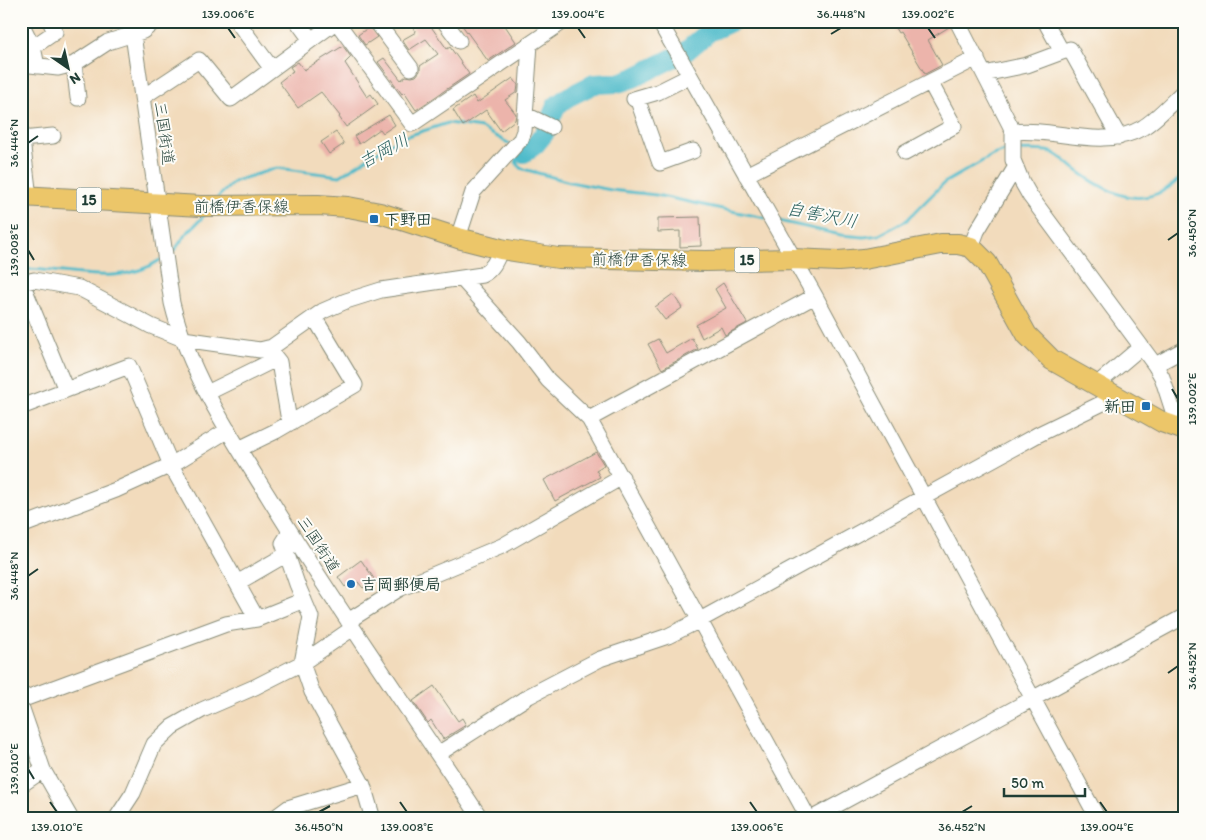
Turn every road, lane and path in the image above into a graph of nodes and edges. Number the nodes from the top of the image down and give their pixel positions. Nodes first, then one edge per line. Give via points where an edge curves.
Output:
1 (50, 21) edge
2 (155, 21) edge
3 (297, 21) edge
4 (376, 21) edge
5 (444, 21) edge
6 (564, 21) edge
7 (659, 21) edge
8 (957, 21) edge
9 (1045, 21) edge
10 (336, 22) edge
11 (21, 23) edge
12 (239, 24) dead end
13 (132, 28) edge
14 (311, 40) junction
15 (459, 41) dead end
16 (530, 44) junction
17 (33, 47) junction
18 (1062, 52) junction
19 (977, 58) junction
20 (21, 64) edge
21 (74, 64) junction
22 (37, 66) junction
23 (411, 68) dead end
24 (272, 69) junction
25 (688, 72) junction
26 (984, 74) junction
27 (930, 82) junction
28 (1185, 90) edge
29 (143, 97) junction
30 (78, 98) dead end
31 (22, 135) edge
32 (1013, 135) junction
33 (53, 136) dead end
34 (1119, 136) junction
35 (693, 151) dead end
36 (905, 153) dead end
37 (1014, 164) junction
38 (746, 176) junction
39 (25, 196) edge
40 (158, 205) junction
41 (458, 238) junction
42 (971, 247) junction
43 (501, 249) junction
44 (793, 259) junction
45 (462, 279) junction
46 (22, 283) edge
47 (815, 296) junction
48 (314, 317) junction
49 (183, 339) junction
50 (1141, 347) junction
51 (1185, 349) edge
52 (272, 354) junction
53 (1155, 365) junction
54 (1095, 386) junction
55 (66, 390) junction
56 (207, 393) junction
57 (1115, 397) junction
58 (21, 407) edge
59 (590, 419) junction
60 (292, 422) junction
61 (228, 430) junction
62 (1185, 430) edge
63 (239, 449) junction
64 (171, 464) junction
65 (622, 477) junction
66 (922, 497) junction
67 (21, 526) edge
68 (290, 532) junction
69 (287, 554) junction
70 (237, 583) junction
71 (304, 600) junction
72 (1185, 616) edge
73 (257, 619) junction
74 (700, 620) junction
75 (350, 624) junction
76 (302, 663) junction
77 (1033, 698) junction
78 (21, 700) edge
79 (21, 706) edge
80 (438, 754) junction
81 (43, 770) junction
82 (21, 785) edge
83 (363, 785) junction
84 (71, 819) edge
85 (116, 819) edge
86 (273, 819) edge
87 (373, 819) edge
88 (481, 819) edge
89 (810, 819) edge
90 (1098, 819) edge

1 - 17 street via 55,32
2 - 13 street via 143,30
3 - 14 street
4 - 23 street
5 - 15 street
6 - 16 street
7 - 25 street
8 - 19 street
9 - 18 street
10 - 14 street
10 - 16 street via 412,124
11 - 17 street
12 - 24 street
13 - 21 street
13 - 29 street, 三国街道
14 - 24 street
16 - 41 street via 539,121 524,131 521,139 473,192
17 - 22 street
18 - 26 street via 1027,65
18 - 34 street via 1070,49
19 - 26 street
19 - 27 street
20 - 22 street
21 - 22 street via 58,68
21 - 30 street
24 - 29 street via 231,100 199,60
25 - 35 street via 658,92 635,98 660,163
25 - 38 street
26 - 32 street
27 - 36 street via 954,126
27 - 38 street
28 - 34 street via 1142,128
29 - 40 street, 三国街道
31 - 33 street
31 - 39 street
32 - 34 street via 1030,130 1105,139
32 - 37 street
37 - 42 street
37 - 50 street via 1040,211
38 - 44 street
39 - 40 main road, 前橋伊香保線 / 15
40 - 41 main road, 前橋伊香保線 / 15 via 348,207 380,213
40 - 49 street, 三国街道 via 172,303
41 - 43 main road, 前橋伊香保線 / 15
42 - 44 main road, 前橋伊香保線 / 15 via 941,244 838,261
42 - 54 main road via 987,263 1027,335 1052,360
43 - 44 main road, 前橋伊香保線 / 15 via 558,258
43 - 45 street via 489,271
44 - 47 street
45 - 48 street via 381,290 346,301
45 - 59 street via 519,342 548,380
46 - 49 street via 34,280 79,288
46 - 55 street
47 - 59 street
47 - 66 street
48 - 52 street via 272,347
48 - 60 street via 355,385
49 - 52 street
49 - 56 street, 三国街道
50 - 53 street
50 - 54 street
51 - 53 street
52 - 56 street
52 - 60 street via 278,362
53 - 62 street via 1173,411
54 - 57 main road
55 - 58 street
55 - 64 street via 130,366
56 - 61 street, 三国街道
57 - 62 main road via 1162,422
57 - 66 street
59 - 65 street
60 - 63 street
61 - 63 street, 三国街道
61 - 64 street
63 - 68 street, 三国街道
64 - 67 street via 116,490
64 - 70 street
65 - 74 street
65 - 75 street via 502,546 399,588
66 - 74 street
66 - 77 street
68 - 69 street via 283,543
68 - 75 street, 三国街道
69 - 70 street
69 - 71 street
70 - 73 street
71 - 73 street
71 - 76 street via 311,617
72 - 77 street
73 - 78 street via 226,624
74 - 80 street via 668,636 600,659 529,696
74 - 89 street
75 - 76 street
75 - 80 street, 三国街道
76 - 83 street via 312,692
76 - 85 street via 172,726 154,744 133,793
77 - 89 street
77 - 90 street
79 - 81 street
80 - 88 street, 三国街道
81 - 82 street
81 - 84 street
83 - 86 street via 288,808
83 - 87 street

